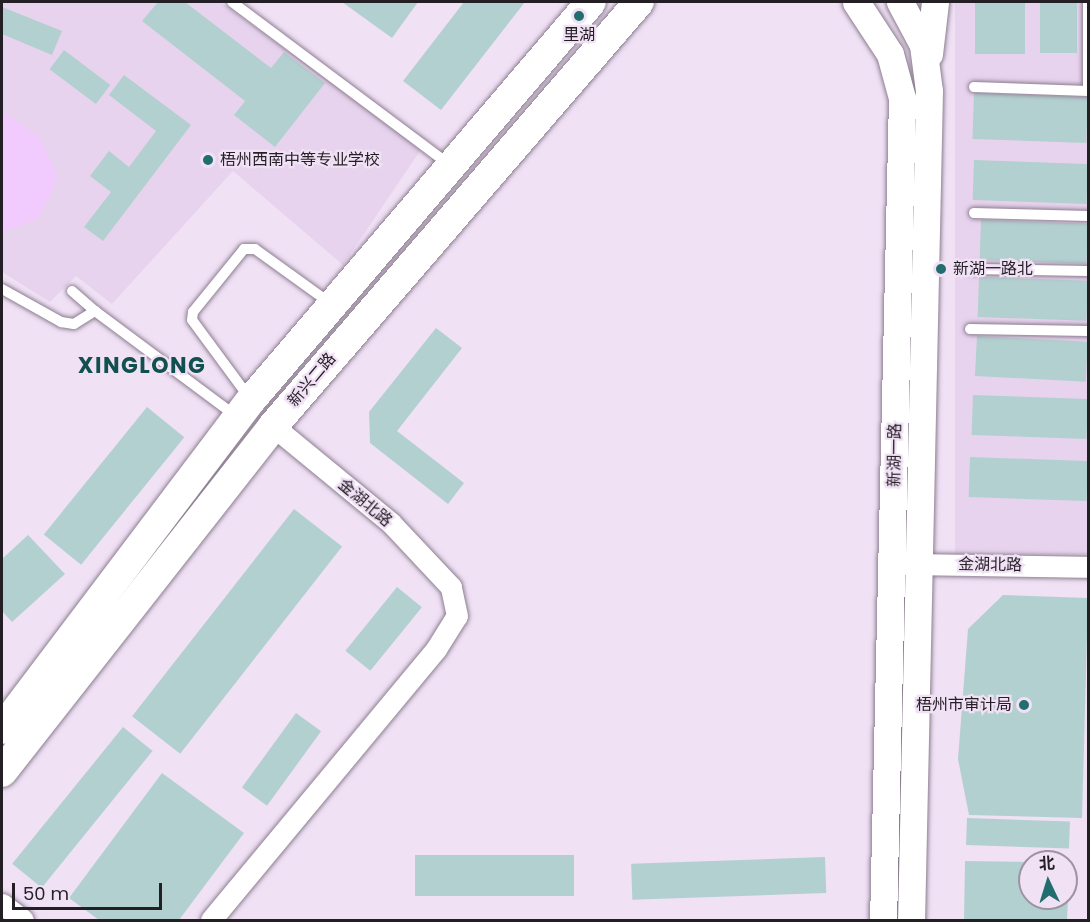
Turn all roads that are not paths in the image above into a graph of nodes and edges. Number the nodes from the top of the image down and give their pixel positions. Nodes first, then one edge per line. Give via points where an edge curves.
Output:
1 (232, 2) edge
2 (591, 2) edge
3 (639, 2) edge
4 (856, 2) edge
5 (900, 2) edge
6 (935, 2) edge
7 (1088, 2) edge
8 (927, 64) junction
9 (974, 87) dead end
10 (1088, 91) edge
11 (451, 166) junction
12 (974, 213) dead end
13 (1089, 216) edge
14 (972, 269) dead end
15 (1089, 271) edge
16 (2, 289) edge
17 (72, 291) dead end
18 (332, 305) junction
19 (95, 310) junction
20 (970, 328) dead end
21 (1089, 331) edge
22 (244, 409) junction
23 (273, 426) junction
24 (905, 564) junction
25 (1089, 567) edge
26 (2, 729) edge
27 (2, 772) edge
28 (2, 904) edge
29 (23, 921) edge
30 (211, 921) edge
31 (883, 921) edge
32 (911, 921) edge

1 - 11 lane
2 - 11 main road, 新兴二路
3 - 23 main road, 新兴二路
4 - 24 street, 新湖一路 via 890,54 902,98
5 - 8 street, 新湖一路 via 916,26
6 - 8 street
7 - 10 lane
8 - 24 street, 新湖一路
9 - 10 lane
11 - 18 main road, 新兴二路
12 - 13 lane
14 - 15 lane
16 - 19 lane via 61,322 74,324
17 - 19 lane
18 - 22 main road, 新兴二路
18 - 22 lane via 255,249 244,249 192,312 192,320
19 - 22 lane
20 - 21 lane
22 - 26 main road, 新兴二路
23 - 27 main road, 新兴二路
23 - 30 street, 金湖北路 via 391,523 451,587 457,616 436,649
24 - 25 street, 金湖北路
24 - 31 street, 新湖一路
24 - 32 street, 新湖一路
28 - 29 street

